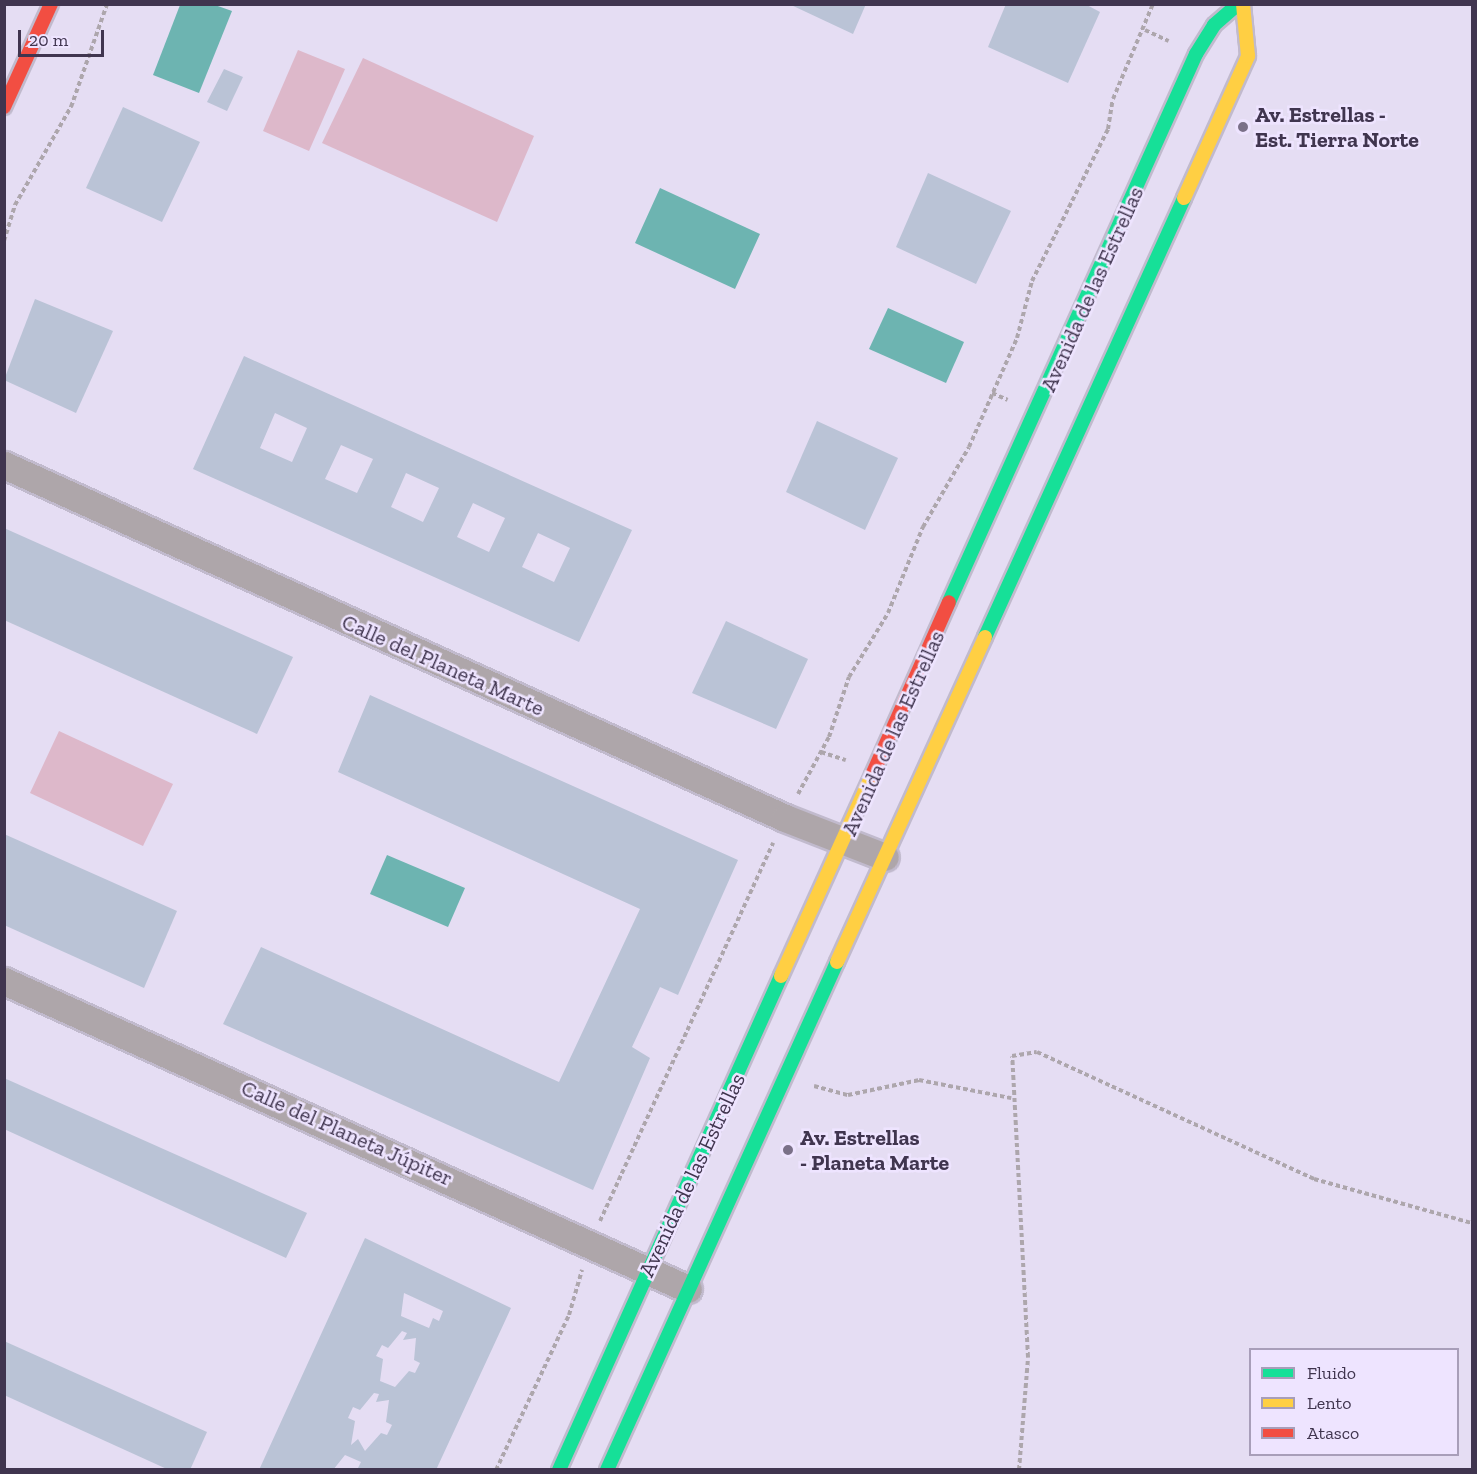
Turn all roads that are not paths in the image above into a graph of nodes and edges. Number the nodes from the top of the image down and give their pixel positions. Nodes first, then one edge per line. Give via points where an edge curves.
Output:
1 (51, 4) edge
2 (1238, 4) edge
3 (1243, 4) edge
4 (4, 107) edge
5 (4, 465) edge
6 (844, 842) junction
7 (885, 857) junction
8 (4, 981) edge
9 (646, 1272) junction
10 (688, 1289) junction
11 (559, 1470) edge
12 (607, 1470) edge

1 - 4 street
2 - 6 street, Avenida de las Estrellas via 1214,25 1196,54
3 - 7 street, Avenida de las Estrellas via 1248,56 1073,431
5 - 6 street, Calle del Planeta Marte
6 - 7 street, Calle del Planeta Marte
6 - 9 street, Avenida de las Estrellas
7 - 10 street, Avenida de las Estrellas
8 - 9 street, Calle del Planeta Júpiter
9 - 10 street, Calle del Planeta Júpiter
9 - 11 street, Avenida de las Estrellas
10 - 12 street, Avenida de las Estrellas

